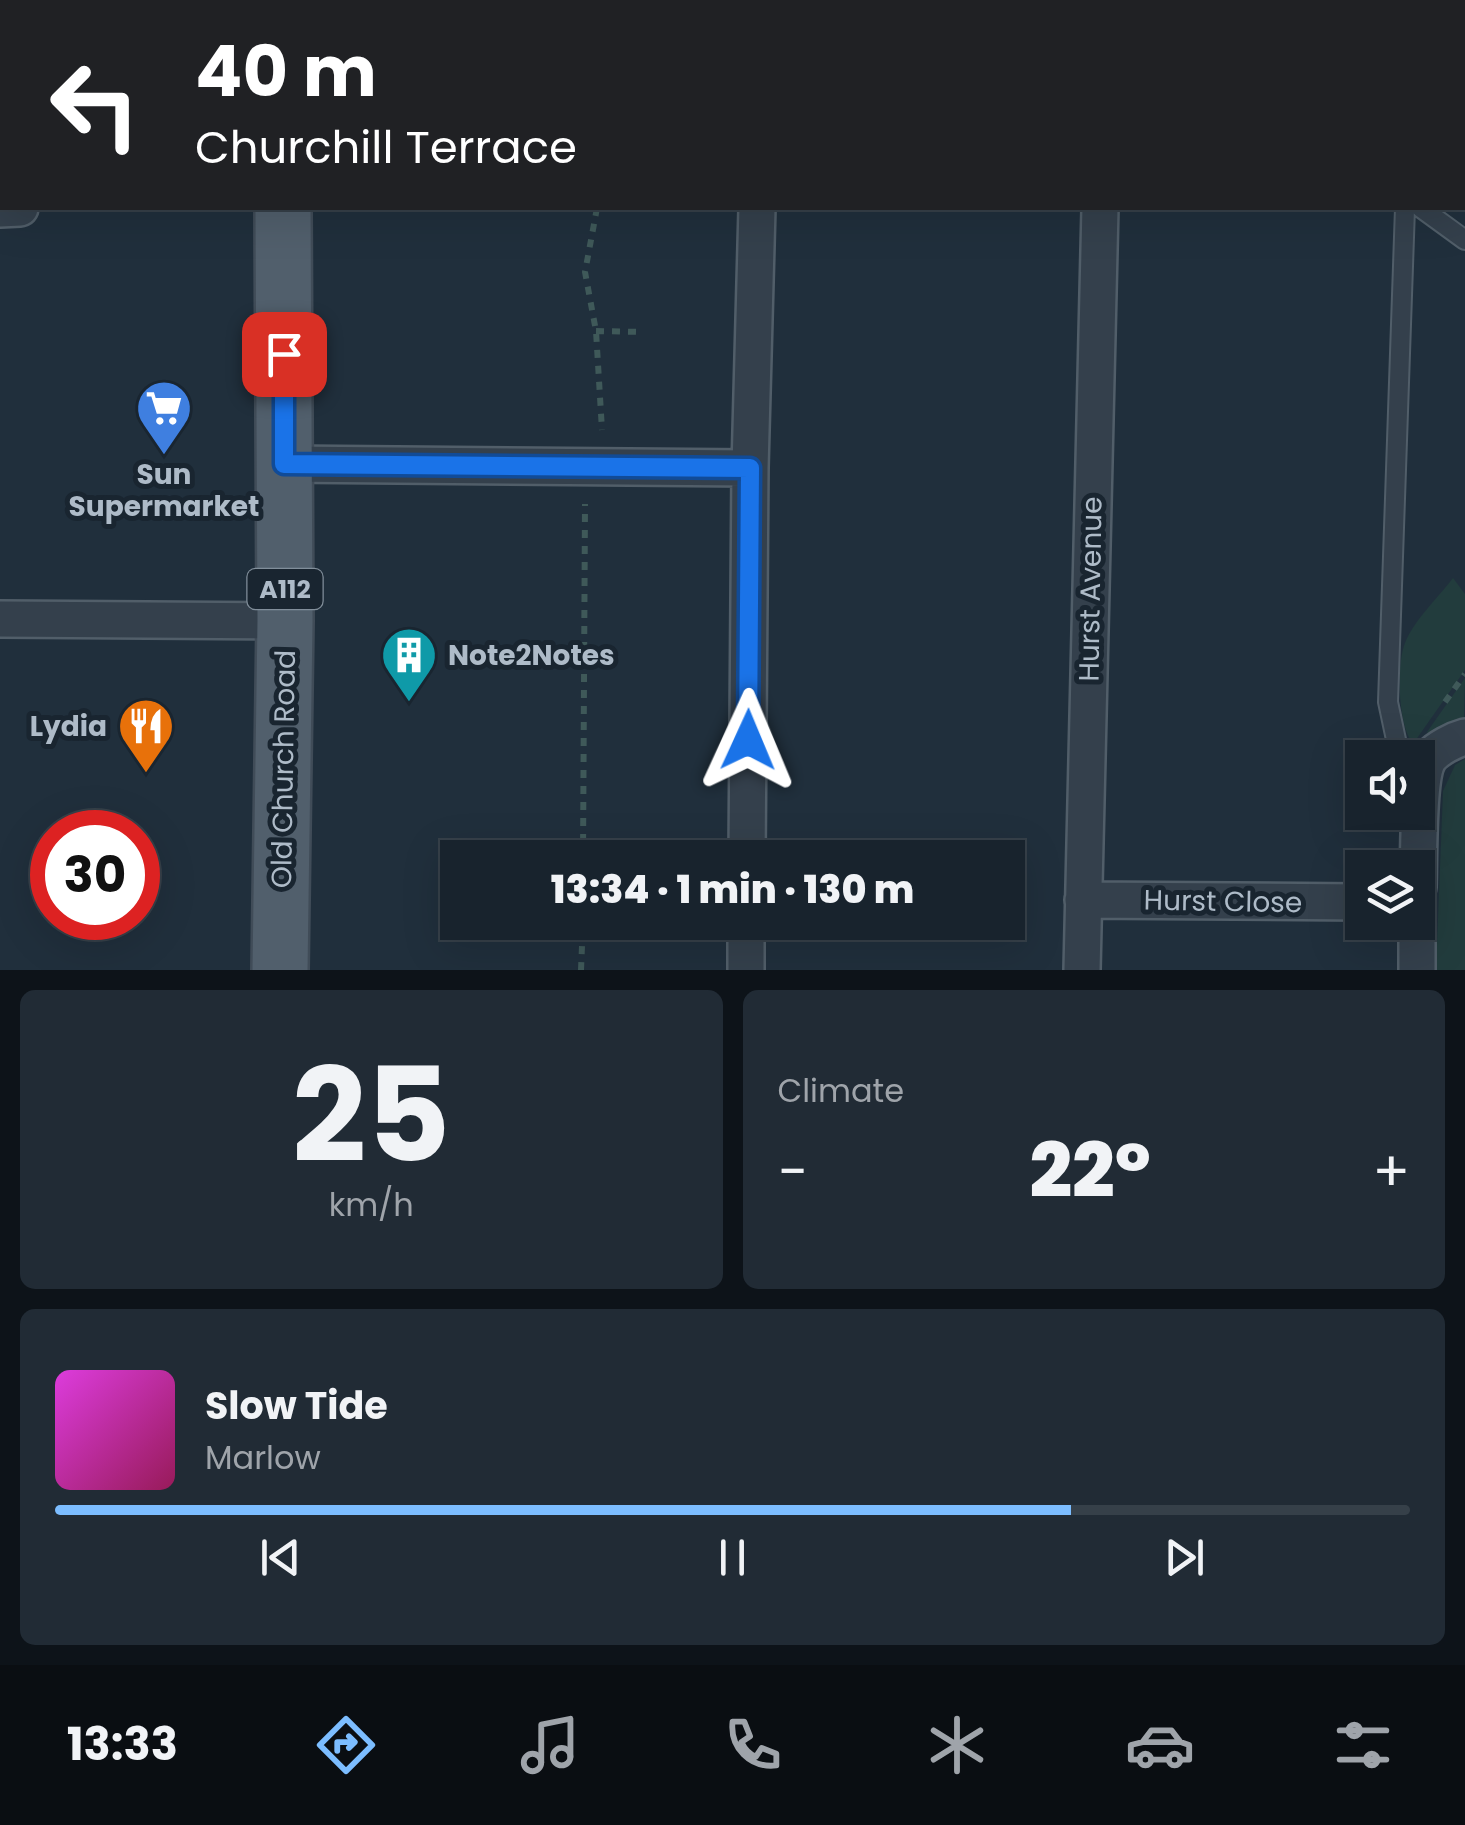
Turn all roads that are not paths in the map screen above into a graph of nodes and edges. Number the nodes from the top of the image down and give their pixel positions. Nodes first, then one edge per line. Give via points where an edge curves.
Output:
1 (284, 210) edge
2 (757, 210) edge
3 (1100, 210) edge
4 (1406, 210) edge
5 (1424, 210) edge
6 (1465, 240) edge
7 (284, 464) junction
8 (750, 468) junction
9 (0, 619) edge
10 (285, 620) junction
11 (1465, 737) edge
12 (1396, 740) edge
13 (1435, 754) edge
14 (747, 840) edge
15 (1084, 900) junction
16 (1345, 902) edge
17 (1417, 940) edge
18 (280, 970) edge
19 (1082, 970) edge
20 (1417, 970) edge

1 - 7 main road, Old Church Road / A112
2 - 8 street
3 - 15 street, Hurst Avenue
4 - 12 lane via 1388,702
5 - 6 lane
7 - 8 street
7 - 10 main road, Old Church Road / A112
8 - 14 street
9 - 10 street
10 - 18 main road, Old Church Road / A112
11 - 13 street
15 - 16 street, Hurst Close
15 - 19 street, Hurst Avenue
17 - 20 street

